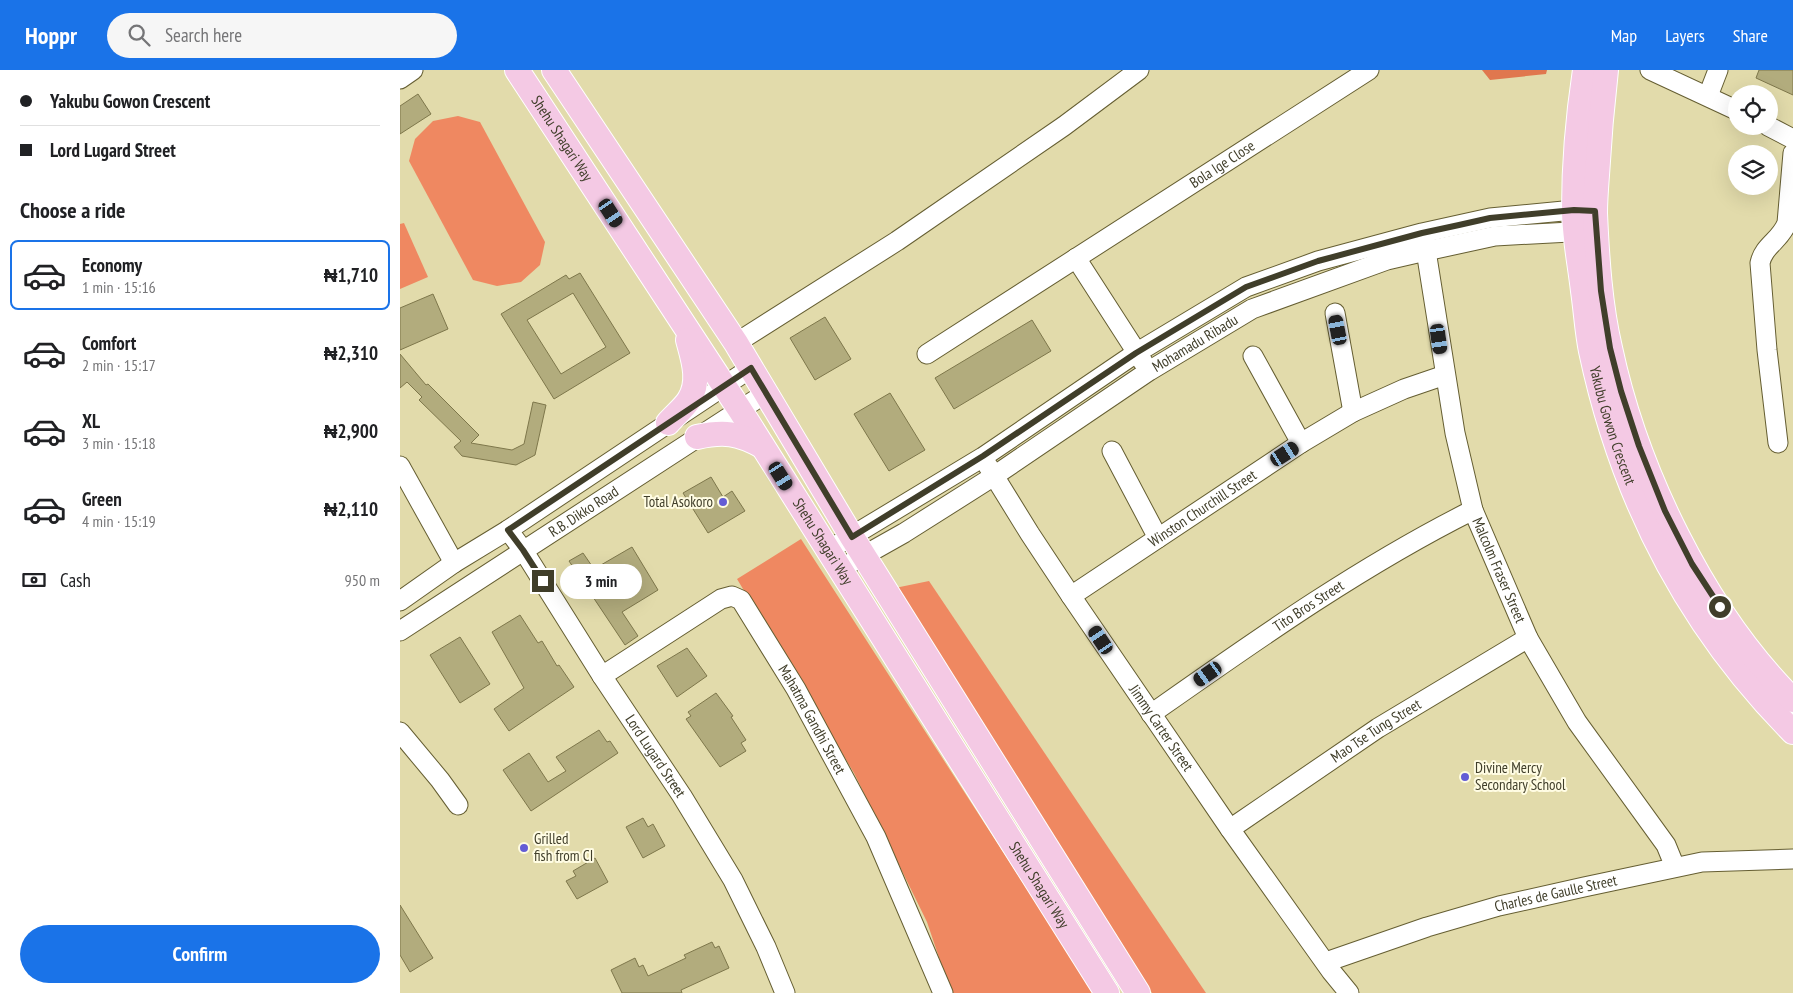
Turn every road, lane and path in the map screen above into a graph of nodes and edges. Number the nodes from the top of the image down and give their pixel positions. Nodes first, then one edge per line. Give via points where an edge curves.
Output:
1 (413, 70) edge
2 (517, 70) edge
3 (554, 70) edge
4 (1139, 70) edge
5 (1369, 70) edge
6 (1586, 70) edge
7 (1606, 70) edge
8 (1650, 70) edge
9 (1718, 70) edge
10 (400, 79) edge
11 (1708, 96) junction
12 (1728, 106) edge
13 (1778, 131) edge
14 (1793, 139) edge
15 (1793, 152) edge
16 (1585, 221) junction
17 (1424, 242) junction
18 (1076, 258) junction
19 (1335, 313) dead end
20 (683, 324) junction
21 (736, 343) junction
22 (1136, 353) junction
23 (927, 354) dead end
24 (1253, 356) dead end
25 (751, 368) junction
26 (1149, 371) junction
27 (1445, 375) junction
28 (724, 386) junction
29 (766, 393) junction
30 (740, 410) junction
31 (1354, 412) junction
32 (668, 423) junction
33 (697, 437) junction
34 (1301, 443) junction
35 (1778, 443) dead end
36 (762, 446) junction
37 (1112, 451) dead end
38 (983, 456) junction
39 (400, 466) edge
40 (994, 476) junction
41 (1473, 510) junction
42 (508, 530) junction
43 (1158, 538) junction
44 (858, 546) junction
45 (523, 550) junction
46 (834, 560) junction
47 (454, 563) junction
48 (1071, 596) junction
49 (400, 601) edge
50 (400, 631) edge
51 (1528, 638) junction
52 (602, 676) junction
53 (1793, 700) edge
54 (1151, 714) junction
55 (400, 732) edge
56 (1793, 732) edge
57 (458, 805) dead end
58 (1230, 829) junction
59 (1793, 859) edge
60 (1675, 867) junction
61 (1326, 962) junction
62 (785, 993) edge
63 (944, 993) edge
64 (1107, 993) edge
65 (1138, 993) edge
66 (1349, 993) edge

1 - 10 street
2 - 20 main road, Shehu Shagari Way
3 - 21 main road, Shehu Shagari Way
4 - 21 street via 898,241
5 - 18 street, Bola Ige Close
6 - 16 main road, Yakubu Gowon Crescent via 1577,122
7 - 16 main road, Yakubu Gowon Crescent
8 - 11 street
9 - 11 street
11 - 12 street
13 - 14 street
15 - 35 street via 1787,223 1783,233 1762,253 1760,263
16 - 17 street, Mohamadu Ribadu via 1490,218
16 - 53 main road, Yakubu Gowon Crescent via 1621,391 1665,511 1692,564 1729,621
16 - 56 main road, Yakubu Gowon Crescent via 1590,349 1617,448 1642,513 1674,576 1708,630 1739,673
17 - 22 street, Mohamadu Ribadu via 1318,261 1246,287
17 - 26 street, Mohamadu Ribadu via 1387,260 1252,309
17 - 27 street, Malcolm Fraser Street
18 - 22 street
18 - 23 street, Bola Ige Close
19 - 31 street
20 - 28 main road, Shehu Shagari Way
20 - 32 main road via 696,380 688,402
21 - 25 main road, Shehu Shagari Way
22 - 26 street
22 - 38 street, Mohamadu Ribadu
24 - 34 street
25 - 28 street, R.B. Dikko Road
25 - 29 main road, Shehu Shagari Way
26 - 40 street, Mohamadu Ribadu
27 - 31 street, Winston Churchill Street
27 - 41 street, Malcolm Fraser Street
28 - 30 main road, Shehu Shagari Way
28 - 32 street, R.B. Dikko Road
29 - 30 street, R.B. Dikko Road
29 - 44 main road, Shehu Shagari Way
30 - 33 street, R.B. Dikko Road
30 - 36 main road, Shehu Shagari Way
31 - 34 street, Winston Churchill Street
32 - 42 street, R.B. Dikko Road
33 - 36 main road via 716,433 736,435
33 - 45 street, R.B. Dikko Road
34 - 43 street, Winston Churchill Street
36 - 46 main road, Shehu Shagari Way
37 - 43 street
38 - 40 street, Jimmy Carter Street
38 - 44 street, Mohamadu Ribadu
39 - 47 street
40 - 44 street, Mohamadu Ribadu
40 - 48 street, Jimmy Carter Street
41 - 51 street, Malcolm Fraser Street
41 - 54 street, Tito Bros Street via 1352,577
42 - 45 street, Lord Lugard Street
42 - 47 street, R.B. Dikko Road
43 - 48 street, Winston Churchill Street
44 - 46 street, Mohamadu Ribadu
44 - 65 main road, Shehu Shagari Way
45 - 50 street, R.B. Dikko Road
45 - 52 street, Lord Lugard Street
46 - 64 main road, Shehu Shagari Way
47 - 49 street, R.B. Dikko Road
48 - 54 street, Jimmy Carter Street
51 - 58 street, Mao Tse Tung Street via 1378,728
51 - 60 street, Malcolm Fraser Street via 1577,722 1666,845
52 - 62 street, Lord Lugard Street via 733,880
52 - 63 street, Mahatma Gandhi Street via 721,599 732,596 741,600 796,689 876,837
54 - 58 street, Jimmy Carter Street
55 - 57 street
58 - 61 street, Jimmy Carter Street
59 - 60 street, Charles de Gaulle Street via 1702,862
60 - 61 street, Charles de Gaulle Street via 1499,906
61 - 66 street, Jimmy Carter Street

